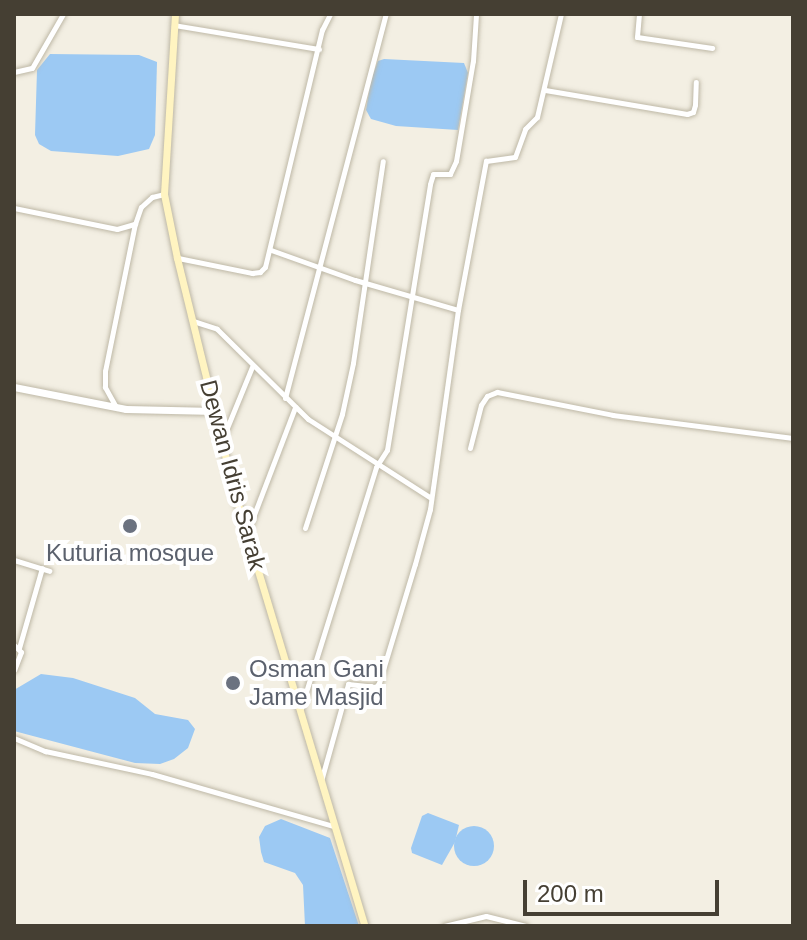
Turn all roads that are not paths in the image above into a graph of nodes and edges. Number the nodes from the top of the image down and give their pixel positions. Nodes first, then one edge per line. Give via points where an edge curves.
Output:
1 (63, 14) edge
2 (175, 14) edge
3 (330, 14) edge
4 (386, 14) edge
5 (476, 14) edge
6 (561, 14) edge
7 (639, 14) edge
8 (174, 25) junction
9 (712, 48) dead end
10 (319, 49) junction
11 (14, 72) edge
12 (696, 82) dead end
13 (545, 90) junction
14 (383, 161) dead end
15 (164, 194) junction
16 (14, 208) edge
17 (135, 224) junction
18 (271, 250) junction
19 (177, 258) junction
20 (320, 268) junction
21 (365, 283) junction
22 (412, 298) junction
23 (458, 310) junction
24 (193, 321) junction
25 (252, 367) junction
26 (14, 387) edge
27 (285, 398) junction
28 (295, 407) junction
29 (116, 408) junction
30 (215, 411) junction
31 (334, 437) junction
32 (793, 438) edge
33 (222, 441) junction
34 (470, 448) dead end
35 (378, 462) junction
36 (431, 498) junction
37 (305, 528) dead end
38 (247, 534) junction
39 (14, 560) edge
40 (17, 646) edge
41 (14, 670) edge
42 (301, 708) junction
43 (14, 738) edge
44 (321, 782) junction
45 (333, 826) junction
46 (365, 926) edge
47 (444, 926) edge
48 (526, 926) edge

1 - 11 street via 32,68
2 - 8 main road, Dewan Idris Sarak
3 - 10 street
4 - 20 street
5 - 22 street via 456,161 450,174 433,174
6 - 13 street
7 - 9 street via 637,37
8 - 10 street
8 - 15 main road, Dewan Idris Sarak
10 - 18 street
12 - 13 street via 695,105 687,114
13 - 23 street via 515,157 486,161
14 - 21 street
15 - 17 street via 141,207
15 - 19 main road, Dewan Idris Sarak
16 - 17 street via 117,229
17 - 29 street via 105,371 105,387
18 - 19 street via 260,272
18 - 20 street
19 - 24 main road, Dewan Idris Sarak
20 - 21 street
20 - 27 street
21 - 22 street
21 - 31 street via 353,363
22 - 23 street
22 - 35 street via 387,450
23 - 36 street
24 - 25 street via 217,329
24 - 30 main road, Dewan Idris Sarak
25 - 27 street
25 - 33 street
26 - 29 street
27 - 28 street
28 - 31 street
28 - 38 street
29 - 30 street
30 - 33 main road, Dewan Idris Sarak
31 - 35 street
31 - 37 street
32 - 34 street via 613,415 497,392 481,405
33 - 38 main road, Dewan Idris Sarak
35 - 36 street
35 - 42 street
36 - 44 street via 379,683 348,684
38 - 42 main road, Dewan Idris Sarak
39 - 40 street via 45,570
40 - 41 street via 21,652
42 - 44 main road, Dewan Idris Sarak
43 - 45 street via 45,751 152,774
44 - 45 main road, Dewan Idris Sarak
45 - 46 main road, Dewan Idris Sarak
47 - 48 street via 486,916

